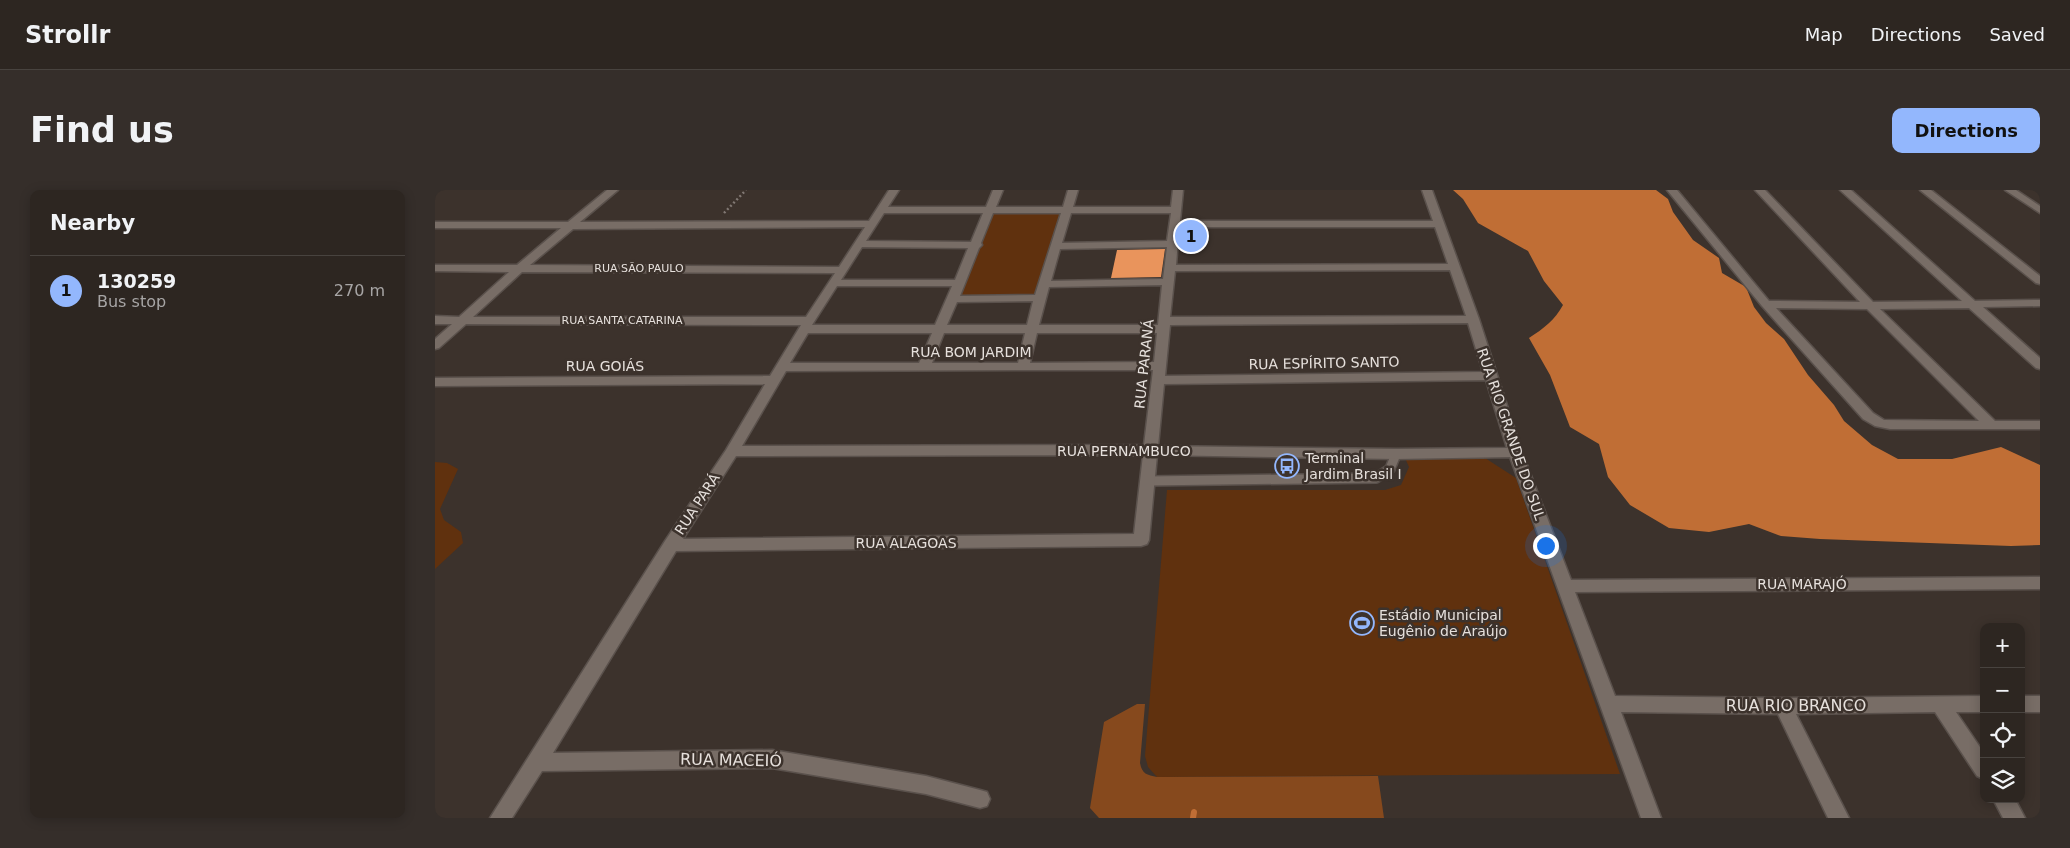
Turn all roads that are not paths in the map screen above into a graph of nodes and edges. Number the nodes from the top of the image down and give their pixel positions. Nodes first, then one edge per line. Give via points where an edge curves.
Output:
1 (613, 190) edge
2 (895, 190) edge
3 (998, 190) edge
4 (1073, 190) edge
5 (1178, 190) edge
6 (1427, 190) edge
7 (1672, 190) edge
8 (1760, 190) edge
9 (1845, 190) edge
10 (1925, 190) edge
11 (2010, 190) edge
12 (990, 209) junction
13 (882, 210) junction
14 (1176, 210) junction
15 (2040, 210) edge
16 (1066, 211) junction
17 (574, 224) junction
18 (873, 224) junction
19 (1174, 224) junction
20 (1439, 224) junction
21 (435, 225) edge
22 (860, 244) junction
23 (977, 244) junction
24 (1172, 244) junction
25 (1055, 246) junction
26 (521, 267) junction
27 (1454, 267) junction
28 (435, 268) edge
29 (1170, 268) junction
30 (842, 270) junction
31 (2040, 281) edge
32 (1168, 282) junction
33 (834, 283) junction
34 (959, 283) junction
35 (1045, 284) junction
36 (1040, 298) junction
37 (953, 299) junction
38 (2040, 303) edge
39 (1766, 304) junction
40 (1970, 304) junction
41 (1870, 306) junction
42 (1473, 319) junction
43 (435, 320) edge
44 (464, 320) junction
45 (807, 325) junction
46 (1164, 325) junction
47 (939, 328) junction
48 (1033, 329) junction
49 (435, 345) edge
50 (2040, 365) edge
51 (1160, 366) junction
52 (924, 367) junction
53 (1023, 367) junction
54 (778, 374) junction
55 (1490, 376) junction
56 (1158, 380) junction
57 (435, 382) edge
58 (1991, 425) junction
59 (2040, 425) edge
60 (1150, 450) junction
61 (732, 451) junction
62 (1515, 452) junction
63 (1397, 454) junction
64 (1147, 481) junction
65 (1141, 540) joint
66 (671, 545) junction
67 (2040, 583) edge
68 (1564, 586) junction
69 (1609, 704) junction
70 (1940, 704) junction
71 (1980, 704) edge
72 (2025, 704) edge
73 (2040, 704) edge
74 (1783, 706) junction
75 (537, 762) junction
76 (1980, 764) edge
77 (980, 799) dead end
78 (2006, 803) edge
79 (500, 818) edge
80 (1651, 818) edge
81 (1839, 818) edge
82 (2015, 818) edge

1 - 17 street
2 - 13 street, RUA PARÁ
3 - 12 street
4 - 16 street
5 - 14 street, RUA PARANÁ
6 - 20 street, RUA RIO GRANDE DO SUL
7 - 39 street
8 - 41 street
9 - 40 street
10 - 31 street
11 - 15 street
12 - 13 street
12 - 16 street
12 - 23 street
13 - 18 street, RUA PARÁ
14 - 16 street
14 - 19 street, RUA PARANÁ
16 - 25 street
17 - 18 street
17 - 21 street
17 - 26 street
18 - 22 street, RUA PARÁ
19 - 20 street
19 - 24 street, RUA PARANÁ
20 - 27 street, RUA RIO GRANDE DO SUL
22 - 23 street
22 - 30 street, RUA PARÁ
23 - 34 street
24 - 25 street
24 - 29 street, RUA PARANÁ
25 - 35 street
26 - 28 street, RUA SÃO PAULO
26 - 30 street, RUA SÃO PAULO
26 - 44 street
27 - 29 street
27 - 42 street, RUA RIO GRANDE DO SUL
29 - 32 street, RUA PARANÁ
30 - 33 street, RUA PARÁ
32 - 35 street
32 - 46 street, RUA PARANÁ
33 - 34 street
33 - 45 street, RUA PARÁ
34 - 37 street
35 - 36 street
36 - 37 street
36 - 48 street
37 - 47 street
38 - 40 street
39 - 41 street
39 - 58 street via 1868,416 1880,423
40 - 41 street
40 - 50 street
41 - 58 street
42 - 46 street, RUA SANTA CATARINA
42 - 55 street, RUA RIO GRANDE DO SUL
43 - 44 street, RUA SANTA CATARINA
44 - 45 street, RUA SANTA CATARINA
44 - 49 street
45 - 47 street, RUA SANTA CATARINA
45 - 54 street, RUA PARÁ
46 - 48 street, RUA SANTA CATARINA
46 - 51 street, RUA PARANÁ
47 - 48 street, RUA SANTA CATARINA
47 - 52 street
48 - 53 street
51 - 53 street, RUA BOM JARDIM
51 - 56 street, RUA PARANÁ
52 - 53 street, RUA BOM JARDIM
52 - 54 street, RUA BOM JARDIM
54 - 57 street, RUA GOIÁS
54 - 61 street, RUA PARÁ
55 - 56 street, RUA ESPÍRITO SANTO
55 - 62 street, RUA RIO GRANDE DO SUL
56 - 60 street, RUA PARANÁ
58 - 59 street
60 - 61 street, RUA PERNAMBUCO
60 - 63 street, RUA PERNAMBUCO
60 - 64 street, RUA PARANÁ
61 - 66 street, RUA PARÁ
62 - 63 street, RUA PERNAMBUCO
62 - 68 street, RUA RIO GRANDE DO SUL
63 - 64 lane via 1390,468 1377,478
64 - 65 street, RUA PARANÁ
65 - 66 street, RUA ALAGOAS
66 - 75 street, RUA PARÁ
67 - 68 street, RUA MARAJÓ
68 - 69 street, RUA RIO GRANDE DO SUL
69 - 74 street, RUA RIO BRANCO
69 - 80 street, RUA RIO GRANDE DO SUL
70 - 71 street, RUA RIO BRANCO
70 - 74 street, RUA RIO BRANCO
70 - 76 street
72 - 73 street
74 - 81 street
75 - 77 street, RUA MACEIÓ via 773,759 926,785
75 - 79 street, RUA PARÁ
78 - 82 street

